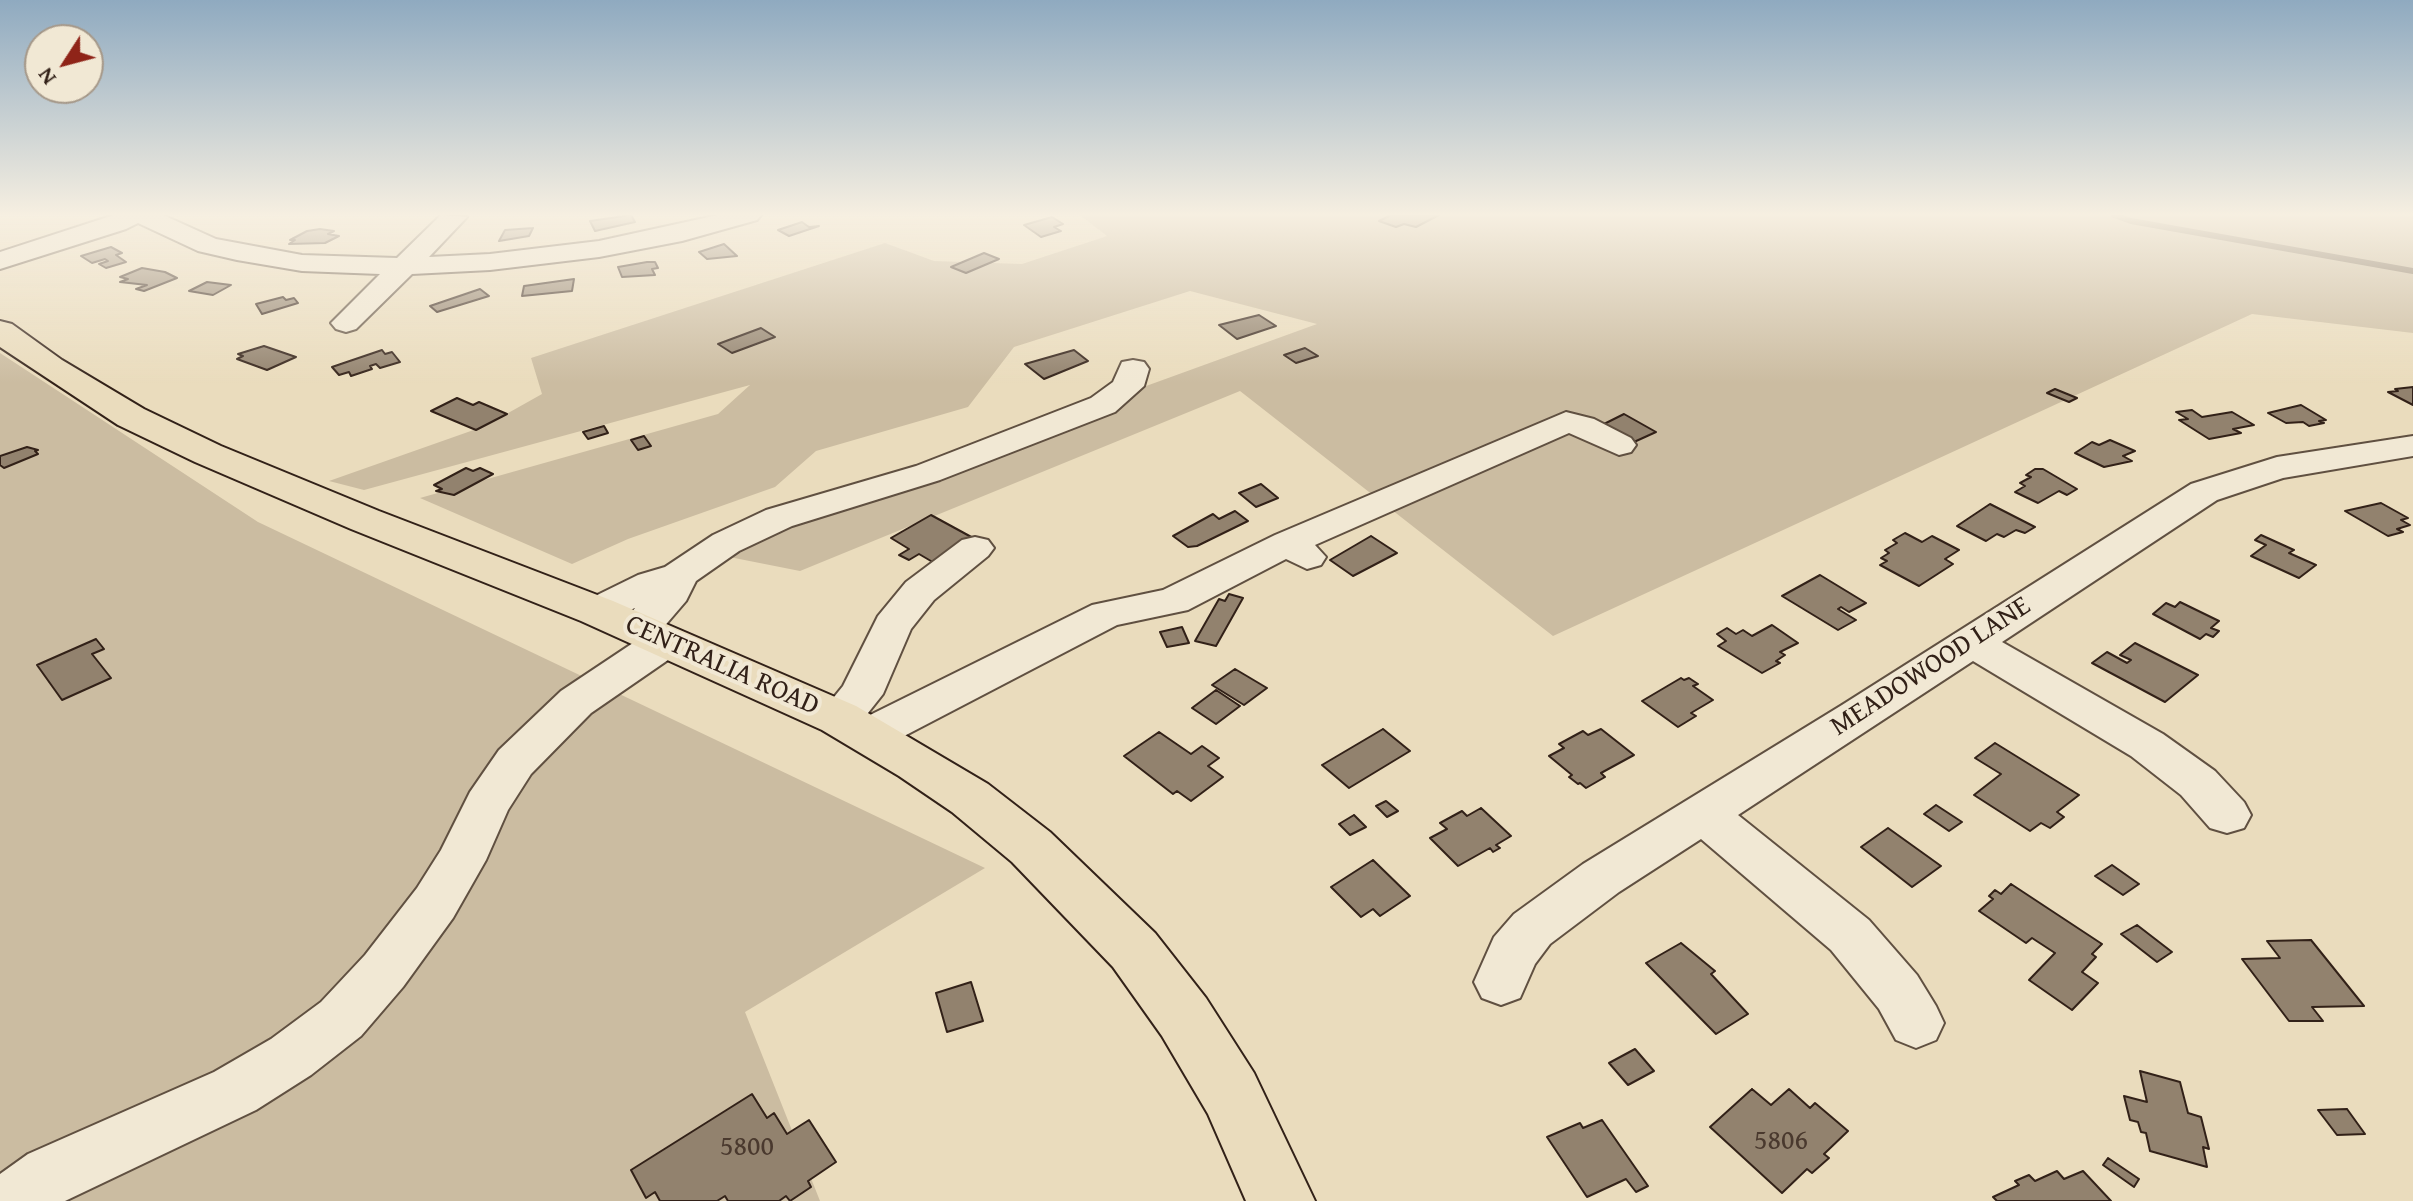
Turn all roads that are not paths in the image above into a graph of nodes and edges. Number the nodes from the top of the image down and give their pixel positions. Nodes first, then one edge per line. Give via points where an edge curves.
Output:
1 (399, 271) edge
2 (346, 323) dead end
3 (0, 331) edge
4 (1133, 369) dead end
5 (1619, 445) dead end
6 (2413, 446) edge
7 (975, 548) dead end
8 (634, 627) junction
9 (1971, 642) junction
10 (854, 727) junction
11 (1704, 814) junction
12 (2227, 815) dead end
13 (1501, 982) dead end
14 (1916, 1023) dead end
15 (14, 1201) edge
16 (1281, 1201) edge

1 - 2 street
3 - 8 main road, CENTRALIA ROAD via 99,399 208,454
4 - 8 street via 1128,386 1103,405 928,473 779,518 726,543 679,575 672,592
5 - 10 street via 1566,422 1297,550 1174,601 1106,614
6 - 9 street, MEADOWOOD LANE via 2277,468 2204,492
7 - 10 street via 920,591 892,625 861,694
8 - 10 main road, CENTRALIA ROAD
8 - 15 street via 576,702 515,762 435,903 341,1019 235,1091 50,1175
9 - 11 street, MEADOWOOD LANE
9 - 12 street via 2147,745 2198,783
10 - 16 main road, CENTRALIA ROAD via 970,798 1031,847 1134,950 1184,1017 1231,1094
11 - 13 street, MEADOWOOD LANE via 1601,878 1532,929 1513,953
11 - 14 street via 1850,935 1898,992

